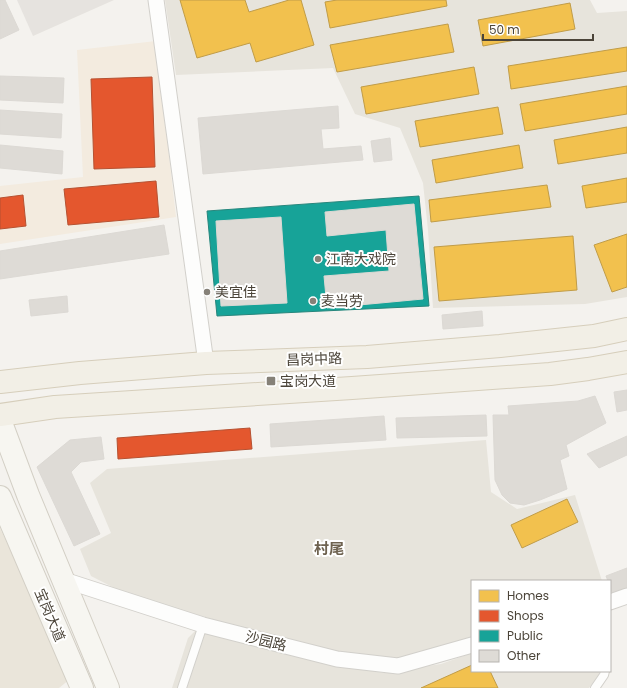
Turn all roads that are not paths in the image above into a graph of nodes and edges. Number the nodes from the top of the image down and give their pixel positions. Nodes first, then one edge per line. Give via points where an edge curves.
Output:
1 (156, 0) edge
2 (627, 329) edge
3 (627, 362) edge
4 (206, 363) junction
5 (0, 382) edge
6 (0, 415) edge
7 (0, 420) edge
8 (0, 498) edge
9 (64, 580) junction
10 (627, 596) edge
11 (611, 602) edge
12 (203, 626) junction
13 (471, 644) edge
14 (605, 672) edge
15 (82, 688) edge
16 (108, 688) edge
17 (182, 688) edge
18 (595, 688) edge

1 - 4 street
2 - 4 main road, 昌岗中路 via 594,336 367,357
3 - 6 main road via 550,374 55,407
4 - 5 main road, 昌岗中路
7 - 9 main road, 宝岗大道
8 - 15 main road, 宝岗大道
9 - 12 street, 沙园路
9 - 16 main road, 宝岗大道
10 - 11 street
12 - 13 street, 沙园路 via 337,659 394,666
12 - 17 lane
14 - 18 lane

